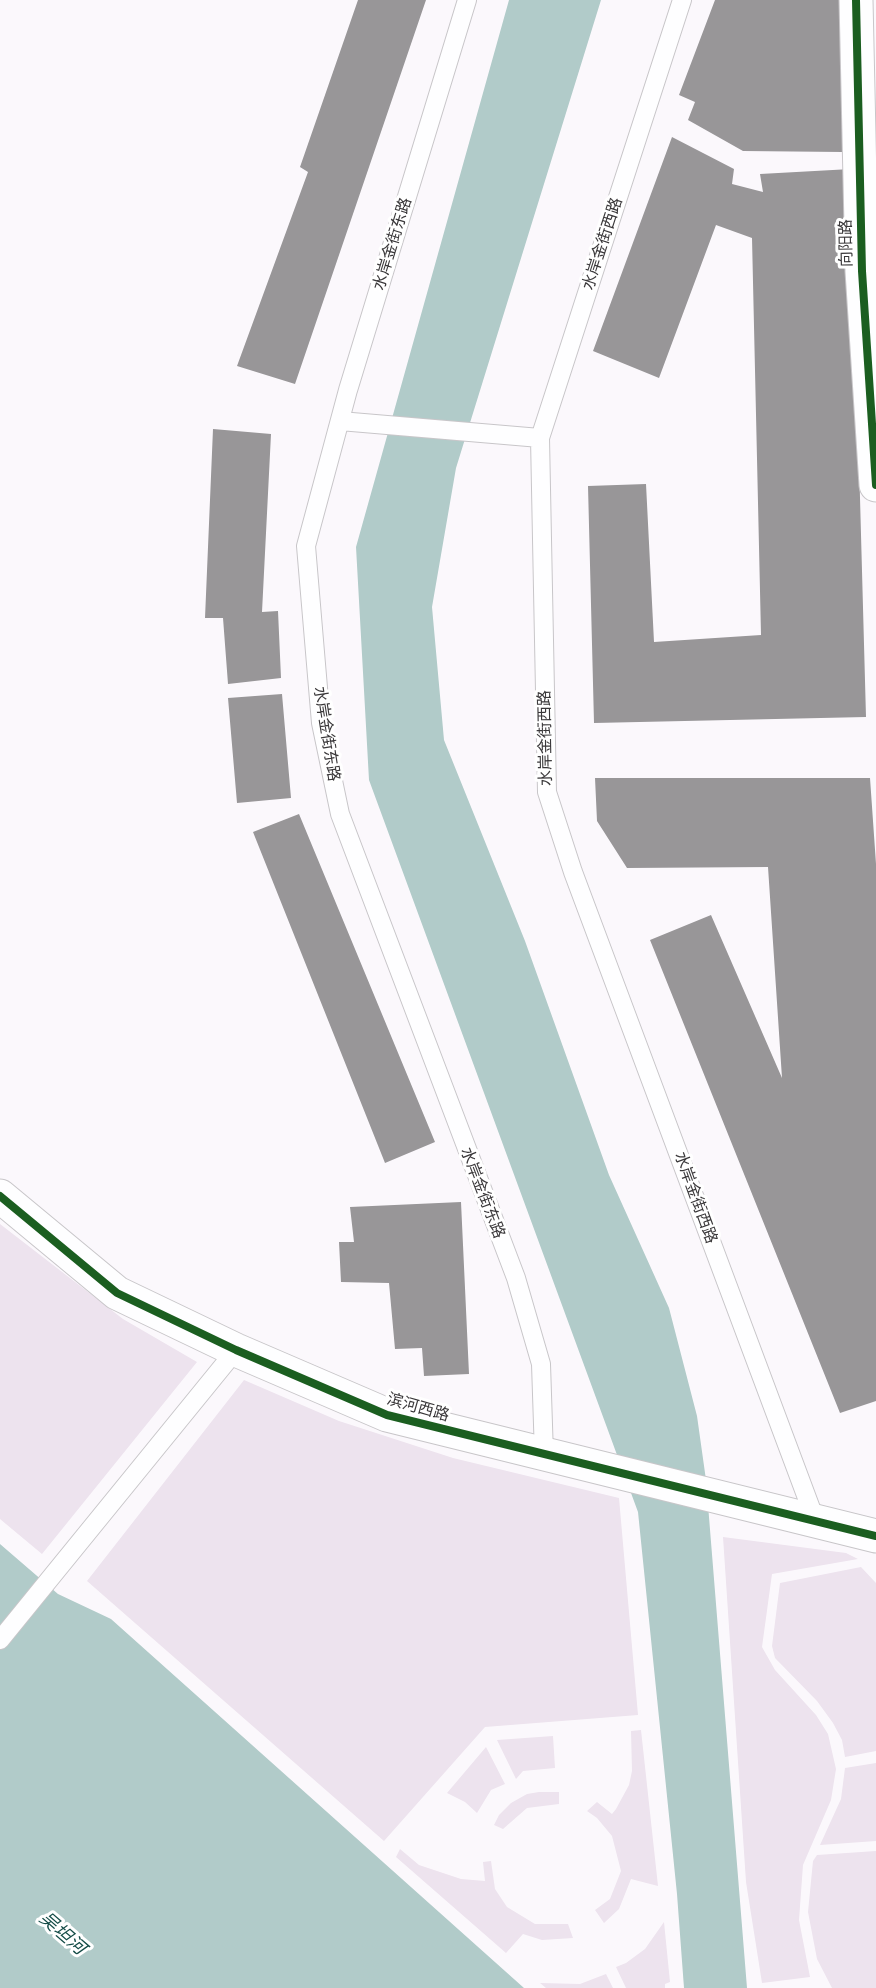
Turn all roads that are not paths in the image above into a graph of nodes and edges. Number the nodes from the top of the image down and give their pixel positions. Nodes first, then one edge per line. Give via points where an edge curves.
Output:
1 (467, 0) edge
2 (682, 0) edge
3 (856, 0) edge
4 (340, 420) junction
5 (540, 438) junction
6 (876, 485) edge
7 (0, 1196) edge
8 (236, 1350) junction
9 (544, 1455) junction
10 (816, 1522) junction
11 (876, 1536) edge
12 (0, 1640) edge

1 - 4 lane, 水岸金街东路
2 - 5 lane, 水岸金街西路
3 - 6 street, 向阳路 via 861,271
4 - 5 lane
4 - 9 lane, 水岸金街东路 via 306,546 321,723 340,814 516,1278 541,1364
5 - 10 lane, 水岸金街西路 via 547,792 573,872
7 - 8 street, 滨河西路 via 117,1293
8 - 9 street, 滨河西路 via 387,1415
8 - 12 lane
9 - 10 street, 滨河西路
10 - 11 street, 滨河西路

